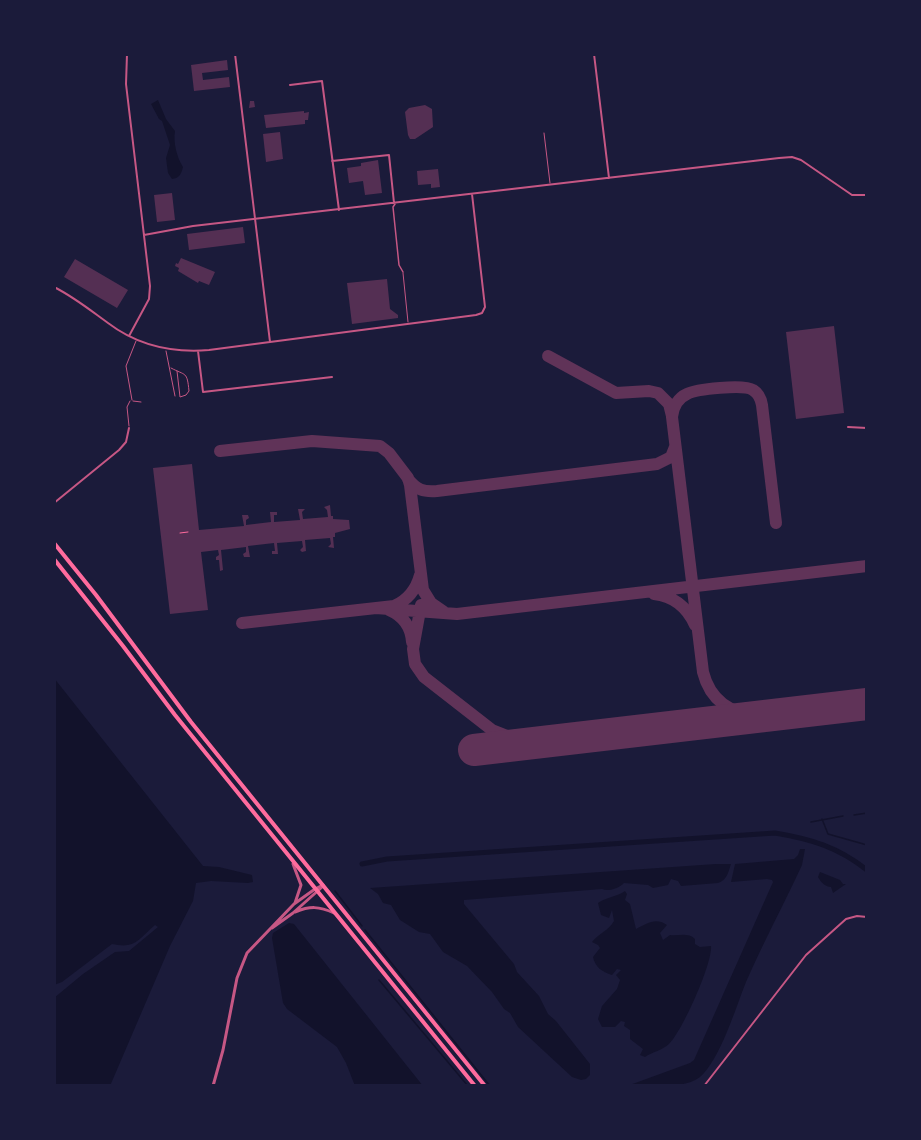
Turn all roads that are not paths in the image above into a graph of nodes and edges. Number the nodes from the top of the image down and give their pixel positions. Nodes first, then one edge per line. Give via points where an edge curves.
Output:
1 (127, 54) edge
2 (236, 54) edge
3 (594, 54) edge
4 (290, 85) dead end
5 (544, 133) dead end
6 (332, 161) junction
7 (609, 178) junction
8 (550, 185) junction
9 (472, 194) junction
10 (867, 195) edge
11 (394, 204) junction
12 (339, 210) junction
13 (255, 220) junction
14 (144, 235) junction
15 (403, 272) joint
16 (54, 287) edge
17 (408, 324) junction
18 (129, 336) junction
19 (137, 340) junction
20 (270, 342) junction
21 (167, 348) junction
22 (198, 351) junction
23 (171, 368) junction
24 (177, 371) junction
25 (332, 377) dead end
26 (175, 396) dead end
27 (132, 400) junction
28 (141, 402) dead end
29 (848, 427) dead end
30 (129, 428) joint
31 (867, 428) edge
32 (54, 502) edge
33 (54, 543) edge
34 (54, 559) edge
35 (292, 860) junction
36 (323, 885) junction
37 (316, 891) junction
38 (294, 904) junction
39 (293, 913) junction
40 (334, 913) junction
41 (867, 917) edge
42 (265, 933) junction
43 (213, 1086) edge
44 (475, 1086) edge
45 (485, 1086) edge
46 (705, 1086) edge

1 - 14 street via 126,84
2 - 13 street
3 - 7 street
4 - 6 street via 322,81
5 - 8 lane
6 - 11 street via 389,155
6 - 12 street
7 - 8 street
7 - 10 street via 792,157 852,195
8 - 9 street
9 - 11 street
9 - 17 street via 484,310 476,315
11 - 12 street
11 - 15 street via 398,258
12 - 13 street
13 - 14 street
13 - 20 street
14 - 18 street via 150,291
15 - 17 lane
16 - 18 street
17 - 20 street
18 - 19 street
19 - 21 street
19 - 27 lane via 126,366
20 - 22 street
21 - 22 street
21 - 23 lane
22 - 25 street via 203,392
23 - 24 lane
23 - 26 lane
24 - 24 lane via 180,397 189,391 188,377
27 - 28 lane
27 - 30 lane via 127,405
29 - 31 street
30 - 32 street via 126,442 119,450
33 - 36 highway
34 - 35 highway
35 - 37 highway
35 - 38 street via 301,885
36 - 37 street
36 - 45 highway
37 - 38 street
37 - 39 street
37 - 40 highway
38 - 42 street
39 - 40 street via 314,907
39 - 42 street
40 - 44 highway
41 - 46 street via 846,919 806,955
42 - 43 street via 239,971

